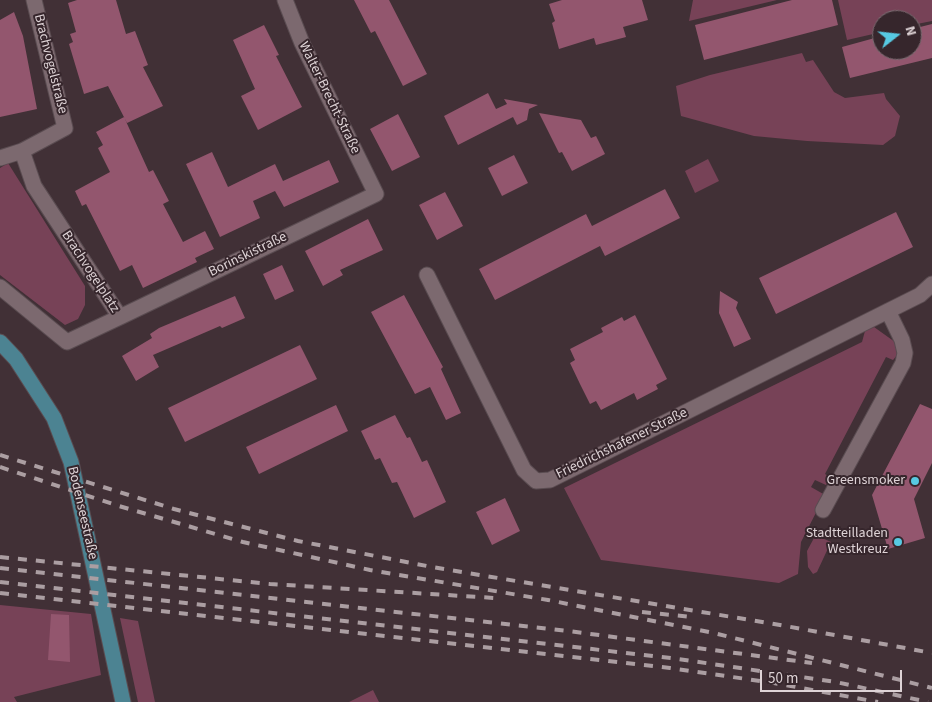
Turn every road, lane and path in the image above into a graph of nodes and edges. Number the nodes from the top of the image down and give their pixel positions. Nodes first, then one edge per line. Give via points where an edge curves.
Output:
1 (34, 0) edge
2 (284, 0) edge
3 (22, 151) junction
4 (0, 158) edge
5 (376, 194) joint
6 (426, 276) dead end
7 (932, 284) edge
8 (0, 287) edge
9 (888, 311) junction
10 (120, 317) junction
11 (0, 342) edge
12 (823, 510) dead end
13 (122, 702) edge

1 - 3 street, Brachvogelstraße via 65,128
2 - 5 street, Walter-Brecht-Straße
3 - 4 street
3 - 10 street, Brachvogelplatz via 34,186
5 - 10 street, Borinskistraße
6 - 9 street, Friedrichshafener Straße via 524,470 536,481 550,480
7 - 9 street, Friedrichshafener Straße via 920,295
8 - 10 street, Brachvogelplatz via 67,342
9 - 12 street via 902,340 903,363
11 - 13 main road, Bodenseestraße via 16,359 50,410 71,462

